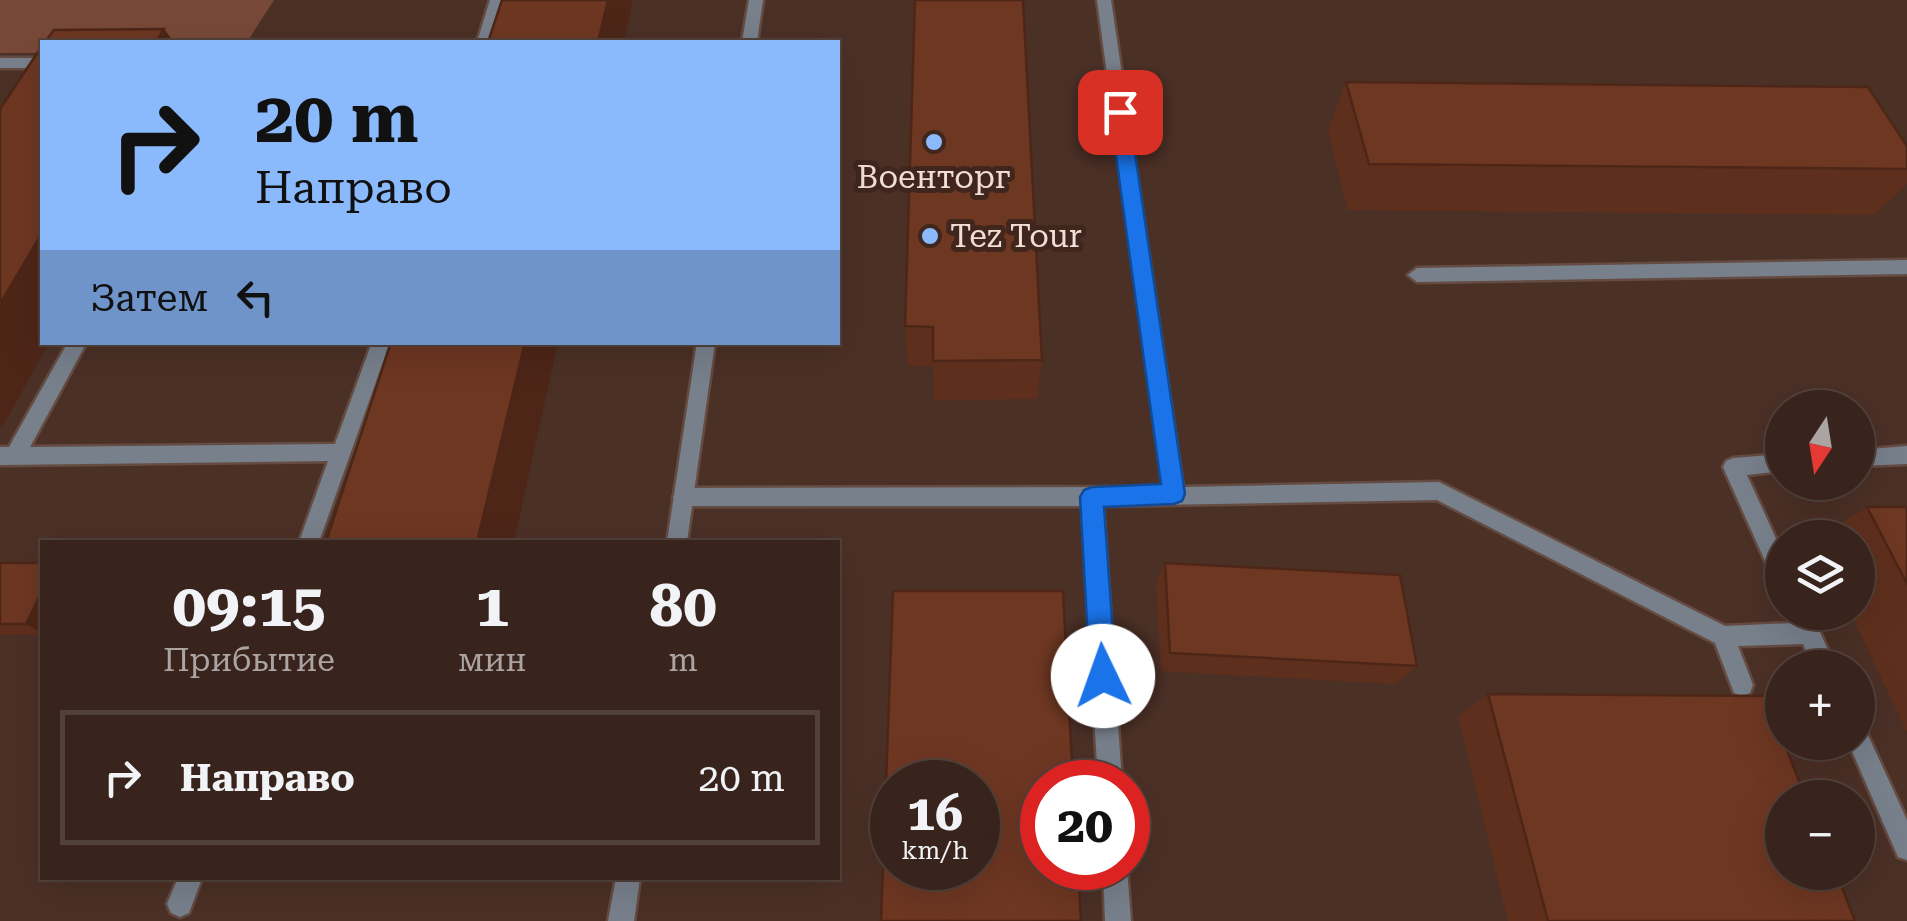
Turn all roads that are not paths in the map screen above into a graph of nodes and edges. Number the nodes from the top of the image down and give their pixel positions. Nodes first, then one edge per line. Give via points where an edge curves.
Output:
1 (498, 0) edge
2 (756, 0) edge
3 (1104, 0) edge
4 (485, 40) edge
5 (750, 40) edge
6 (40, 63) edge
7 (0, 64) edge
8 (1907, 267) edge
9 (1417, 276) dead end
10 (76, 345) edge
11 (380, 345) edge
12 (706, 345) edge
13 (342, 452) junction
14 (1907, 455) edge
15 (7, 456) edge
16 (1875, 457) edge
17 (1765, 464) edge
18 (1174, 494) junction
19 (684, 497) junction
20 (1092, 497) junction
21 (1765, 536) edge
22 (310, 540) edge
23 (677, 540) edge
24 (1765, 629) edge
25 (1723, 636) junction
26 (1742, 685) dead end
27 (1109, 760) edge
28 (1867, 760) edge
29 (1907, 848) edge
30 (189, 880) edge
31 (628, 880) edge
32 (1116, 890) edge
33 (180, 904) dead end
34 (621, 921) edge
35 (1118, 921) edge

1 - 4 street
2 - 5 street
3 - 18 street
6 - 7 street
8 - 9 street
10 - 15 street
11 - 13 street
12 - 19 street
13 - 15 street
13 - 22 street
14 - 16 street
17 - 21 street via 1734,466
18 - 20 street
18 - 25 street via 1440,491
19 - 20 street
19 - 23 street
20 - 27 street
24 - 25 street
25 - 26 street
28 - 29 street
30 - 33 street
31 - 34 street
32 - 35 street

